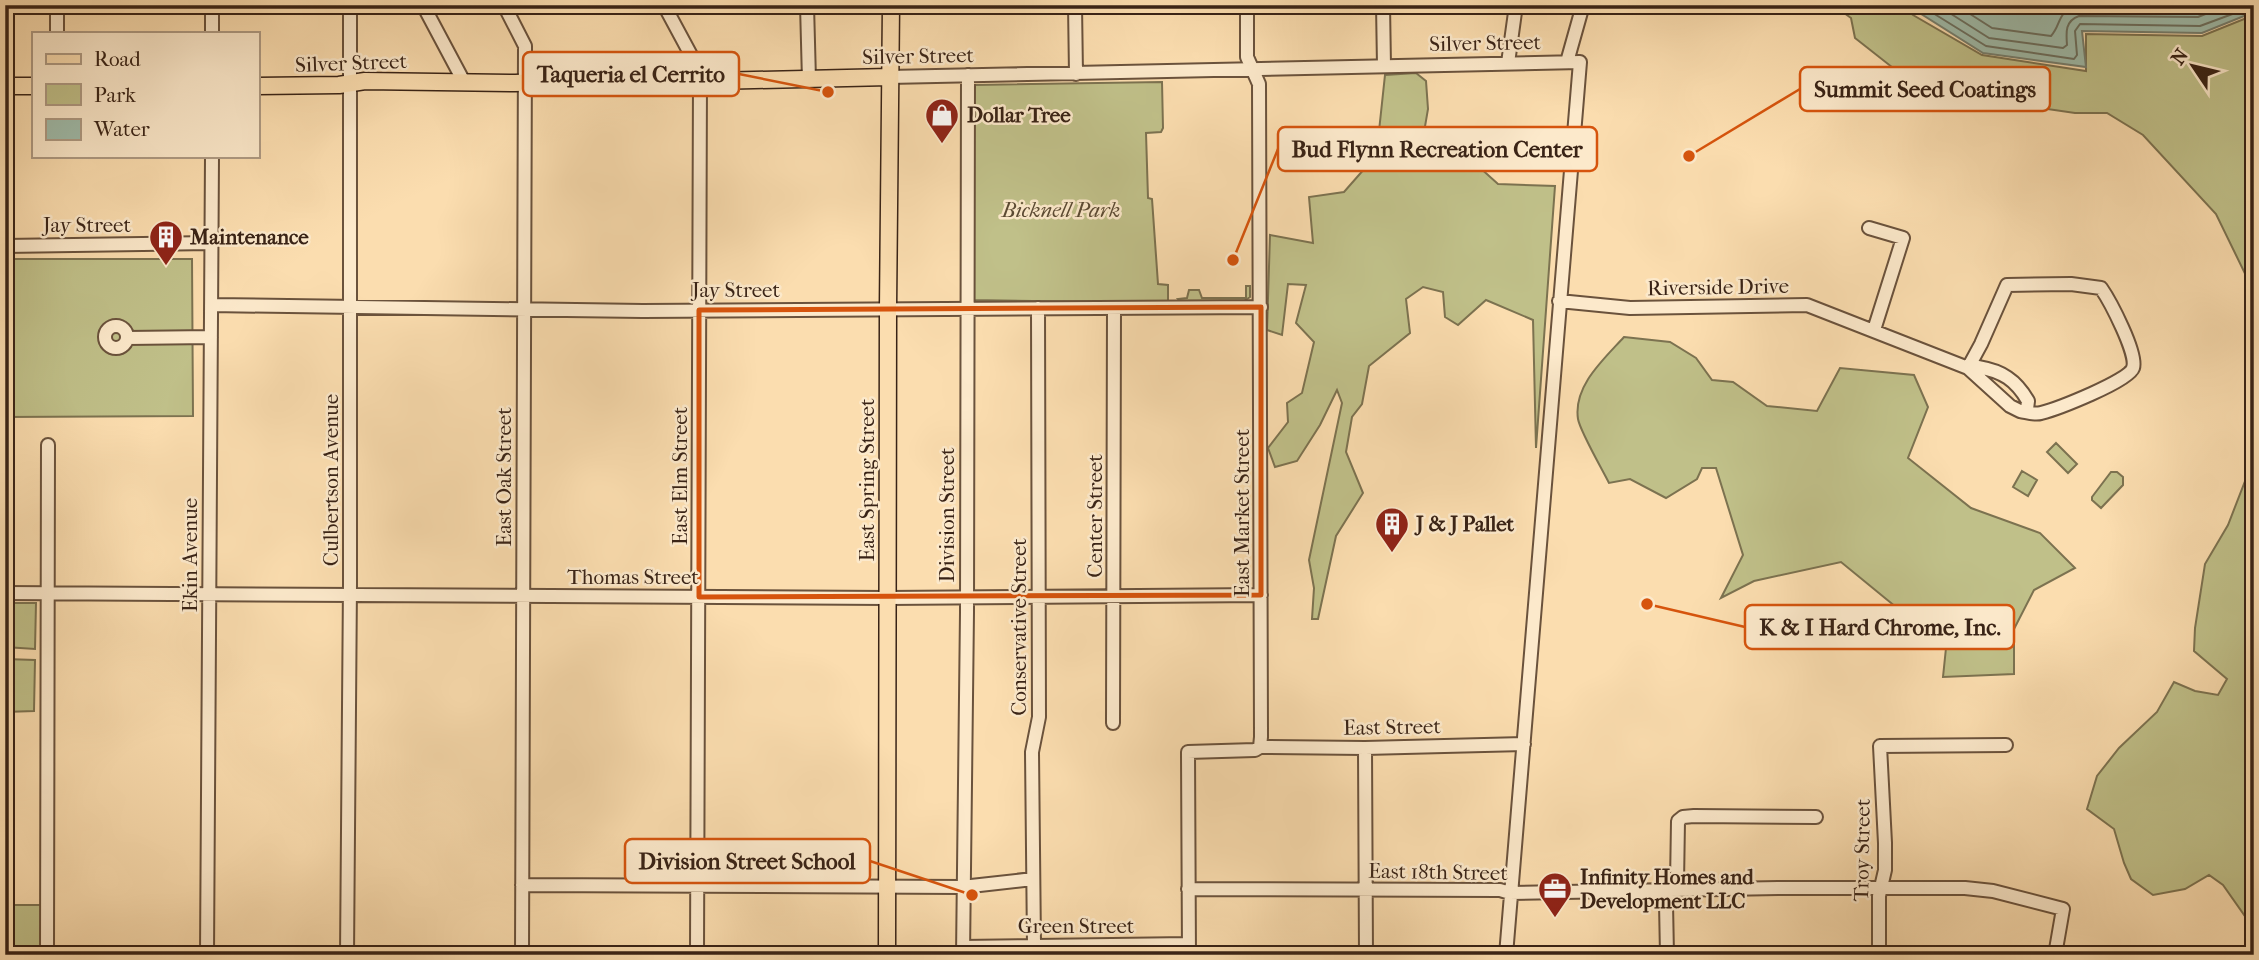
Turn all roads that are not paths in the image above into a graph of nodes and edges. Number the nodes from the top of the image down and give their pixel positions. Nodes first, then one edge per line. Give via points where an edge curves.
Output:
1 (57, 5) edge
2 (212, 5) edge
3 (349, 5) edge
4 (423, 5) edge
5 (504, 5) edge
6 (664, 5) edge
7 (807, 5) edge
8 (891, 5) edge
9 (1075, 5) edge
10 (1247, 5) edge
11 (1383, 5) edge
12 (1516, 5) edge
13 (1583, 5) edge
14 (57, 32) edge
15 (212, 32) edge
16 (1573, 62) junction
17 (1508, 64) junction
18 (1384, 66) junction
19 (1253, 69) junction
20 (1076, 74) junction
21 (968, 75) junction
22 (889, 77) junction
23 (700, 79) junction
24 (809, 80) junction
25 (464, 82) junction
26 (525, 82) junction
27 (350, 83) junction
28 (5, 86) edge
29 (32, 86) edge
30 (259, 86) edge
31 (212, 158) edge
32 (1869, 228) dead end
33 (211, 243) junction
34 (5, 246) edge
35 (1559, 301) junction
36 (211, 305) junction
37 (351, 306) junction
38 (1261, 307) junction
39 (888, 308) junction
40 (1114, 308) junction
41 (967, 309) junction
42 (1038, 309) junction
43 (524, 310) junction
44 (699, 310) junction
45 (1874, 330) junction
46 (211, 337) junction
47 (127, 338) dead end
48 (1968, 368) junction
49 (2020, 411) junction
50 (48, 445) dead end
51 (5, 593) edge
52 (48, 593) junction
53 (209, 594) junction
54 (1114, 595) junction
55 (1261, 595) junction
56 (350, 596) junction
57 (523, 596) junction
58 (1039, 596) junction
59 (699, 597) junction
60 (887, 597) junction
61 (967, 597) junction
62 (1113, 723) dead end
63 (1524, 744) junction
64 (2006, 745) dead end
65 (1260, 747) junction
66 (1365, 748) junction
67 (1816, 817) dead end
68 (1033, 879) junction
69 (698, 884) junction
70 (522, 885) junction
71 (962, 887) junction
72 (1881, 887) junction
73 (887, 888) junction
74 (1188, 889) junction
75 (1366, 889) junction
76 (1674, 890) junction
77 (1510, 893) junction
78 (1034, 945) junction
79 (1189, 949) edge
80 (963, 951) edge
81 (47, 955) edge
82 (208, 955) edge
83 (347, 955) edge
84 (522, 955) edge
85 (697, 955) edge
86 (887, 955) edge
87 (1366, 955) edge
88 (1506, 955) edge
89 (1667, 955) edge
90 (1879, 955) edge
91 (2055, 955) edge

1 - 14 street
2 - 15 street
3 - 27 street, Culbertson Avenue
4 - 25 street
5 - 26 street, East Oak Street via 525,46
6 - 23 street, East Elm Street
7 - 24 street
8 - 22 main road, East Spring Street
9 - 20 street
10 - 19 street, East Market Street via 1247,57
11 - 18 street
12 - 17 street
13 - 16 street
16 - 17 street, Silver Street
16 - 35 street
17 - 18 street, Silver Street
18 - 19 street, Silver Street
19 - 20 street, Silver Street
19 - 38 street, East Market Street via 1259,84
20 - 21 street, Silver Street
21 - 22 street, Silver Street
21 - 41 street, Division Street
22 - 24 main road, Silver Street
22 - 39 main road, East Spring Street
23 - 24 main road, Silver Street
23 - 26 main road, Silver Street
23 - 44 street, East Elm Street
25 - 26 main road, Silver Street
25 - 27 main road, Silver Street
26 - 43 street, East Oak Street
27 - 30 main road, Silver Street
27 - 37 street, Culbertson Avenue
28 - 29 main road
31 - 33 street, Ekin Avenue
32 - 45 street via 1903,238
33 - 34 street, Jay Street
33 - 36 street, Ekin Avenue
35 - 45 street, Riverside Drive via 1630,307 1807,305
35 - 63 street
36 - 37 street, Jay Street
36 - 46 street, Ekin Avenue
37 - 43 street, Jay Street
37 - 56 street, Culbertson Avenue
38 - 40 street, Jay Street
38 - 55 street, East Market Street
39 - 41 street, Jay Street
39 - 44 street, Jay Street
39 - 60 main road, East Spring Street
40 - 42 street, Jay Street
40 - 54 street, Center Street
41 - 42 street, Jay Street
41 - 61 street, Division Street
42 - 58 street, Conservative Street
43 - 44 street, Jay Street
43 - 57 street, East Oak Street
44 - 59 street, East Elm Street
45 - 48 street, Riverside Drive
46 - 47 street
46 - 53 street, Ekin Avenue
48 - 49 street
48 - 49 street via 1994,370 2014,381 2028,401 2027,409
48 - 49 street via 2007,285 2101,288 2134,361 2132,372 2059,407 2038,414
50 - 52 street
51 - 52 street, Thomas Street
52 - 53 street, Thomas Street
52 - 81 street
53 - 56 street, Thomas Street
53 - 82 street, Ekin Avenue
54 - 55 street, Thomas Street
54 - 58 street, Thomas Street
54 - 62 street, Center Street
55 - 65 street, East Market Street
56 - 57 street, Thomas Street
56 - 83 street, Culbertson Avenue
57 - 59 street, Thomas Street
57 - 70 street, East Oak Street
58 - 61 street, Thomas Street
58 - 68 street, Conservative Street via 1039,717 1032,760
59 - 60 street, Thomas Street
59 - 69 street, East Elm Street
60 - 61 street, Thomas Street
60 - 73 main road, East Spring Street
61 - 71 street, Division Street
63 - 66 street, East Street
63 - 77 street
64 - 72 street, Troy Street via 1880,746 1885,843
65 - 66 street, East Street
65 - 74 street via 1245,752 1188,752
66 - 75 street
67 - 76 street via 1683,817 1677,825
68 - 71 street
68 - 78 street, Conservative Street
69 - 70 street
69 - 73 street
69 - 85 street, East Elm Street
70 - 84 street, East Oak Street
71 - 73 street
71 - 80 street, Division Street
72 - 76 street, East 18th Street
72 - 90 street, Troy Street
72 - 91 street, East 18th Street via 1979,889 2063,909
73 - 86 main road, East Spring Street
74 - 75 street, East 18th Street
74 - 79 street
75 - 77 street, East 18th Street
75 - 87 street
76 - 77 street, East 18th Street
76 - 89 street via 1667,903
77 - 88 street
78 - 79 street, Green Street
78 - 80 street, Green Street

